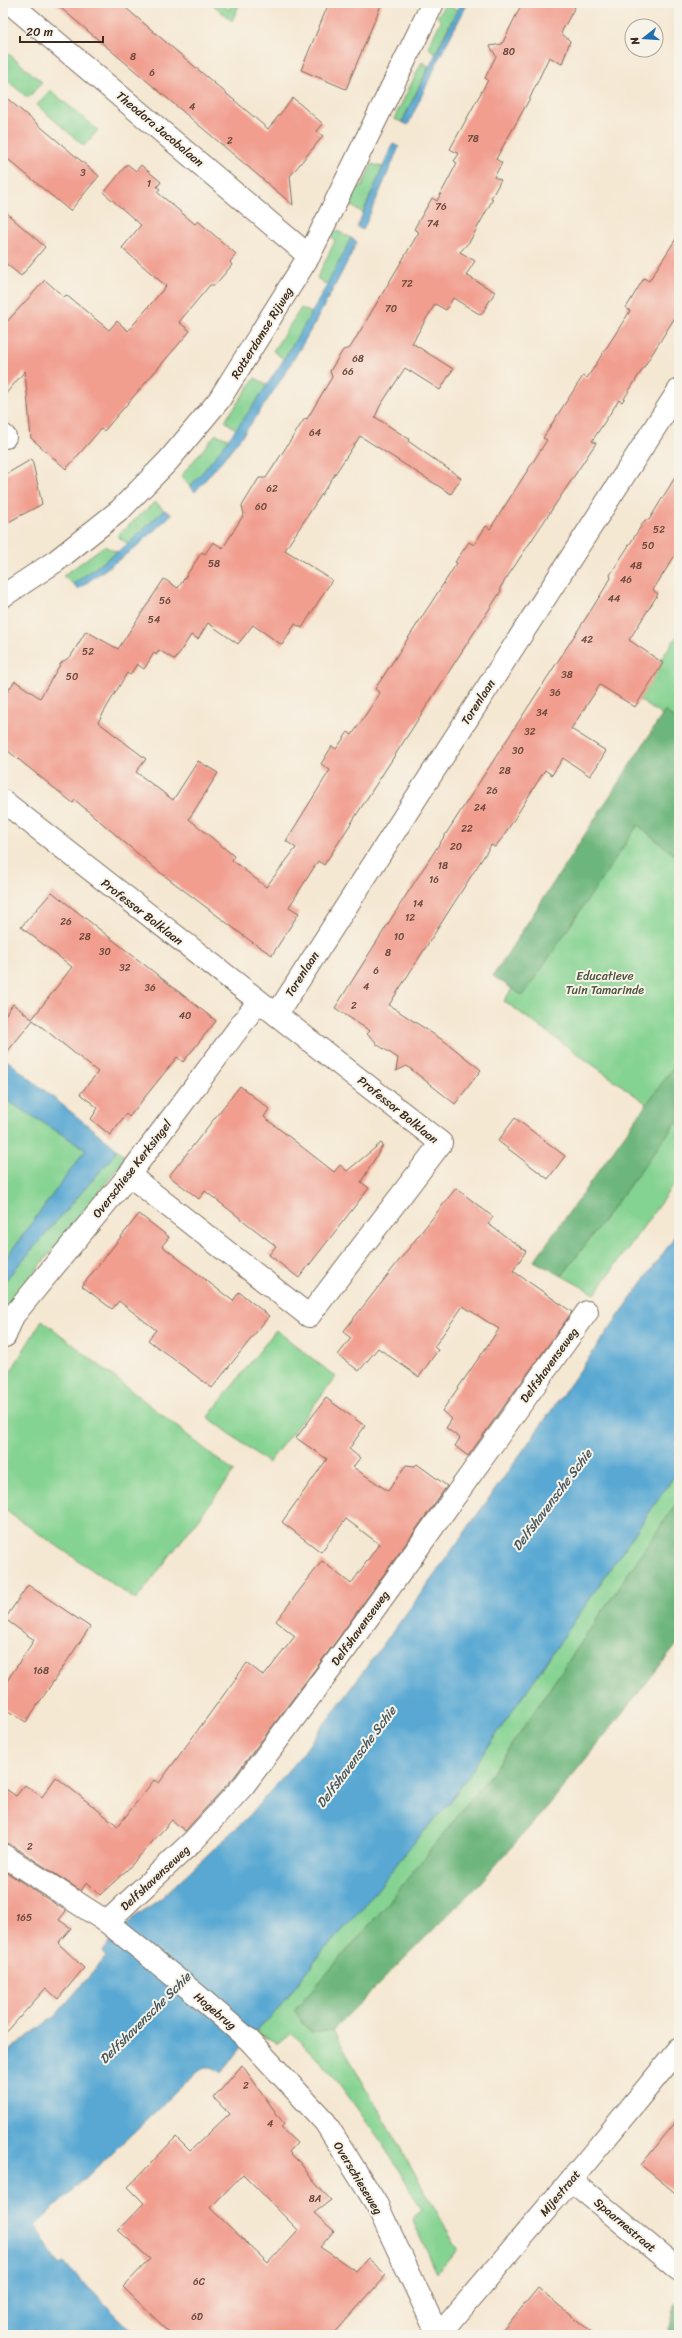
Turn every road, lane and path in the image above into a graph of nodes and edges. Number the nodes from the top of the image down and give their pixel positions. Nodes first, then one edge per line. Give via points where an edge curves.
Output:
1 (10, 3) edge
2 (433, 3) edge
3 (309, 256) junction
4 (679, 390) edge
5 (3, 596) edge
6 (3, 801) edge
7 (258, 1002) junction
8 (277, 1014) junction
9 (129, 1175) junction
10 (587, 1312) dead end
11 (5, 1336) dead end
12 (3, 1855) edge
13 (113, 1927) junction
14 (249, 2040) joint
15 (679, 2049) edge
16 (572, 2180) junction
17 (679, 2270) edge
18 (438, 2335) edge

1 - 3 street, Theodora Jacobalaan
2 - 3 street, Rotterdamse Rijweg
3 - 5 street, Rotterdamse Rijweg via 228,387 168,461 101,527
4 - 8 street, Torenlaan
6 - 7 street, Professor Bolklaan
7 - 8 street, Professor Bolklaan
7 - 9 street, Overschiese Kerksingel
8 - 9 street, Professor Bolklaan via 441,1143 309,1316
9 - 11 street, Overschiese Kerksingel via 13,1316
10 - 13 street, Delfshavenseweg via 244,1785
12 - 13 street, Hogebrug
13 - 14 street, Hogebrug
14 - 18 street, Overschieseweg via 324,2122 377,2205
15 - 16 street, Mijestraat
16 - 17 street, Spaarnestraat
16 - 18 street, Mijestraat

